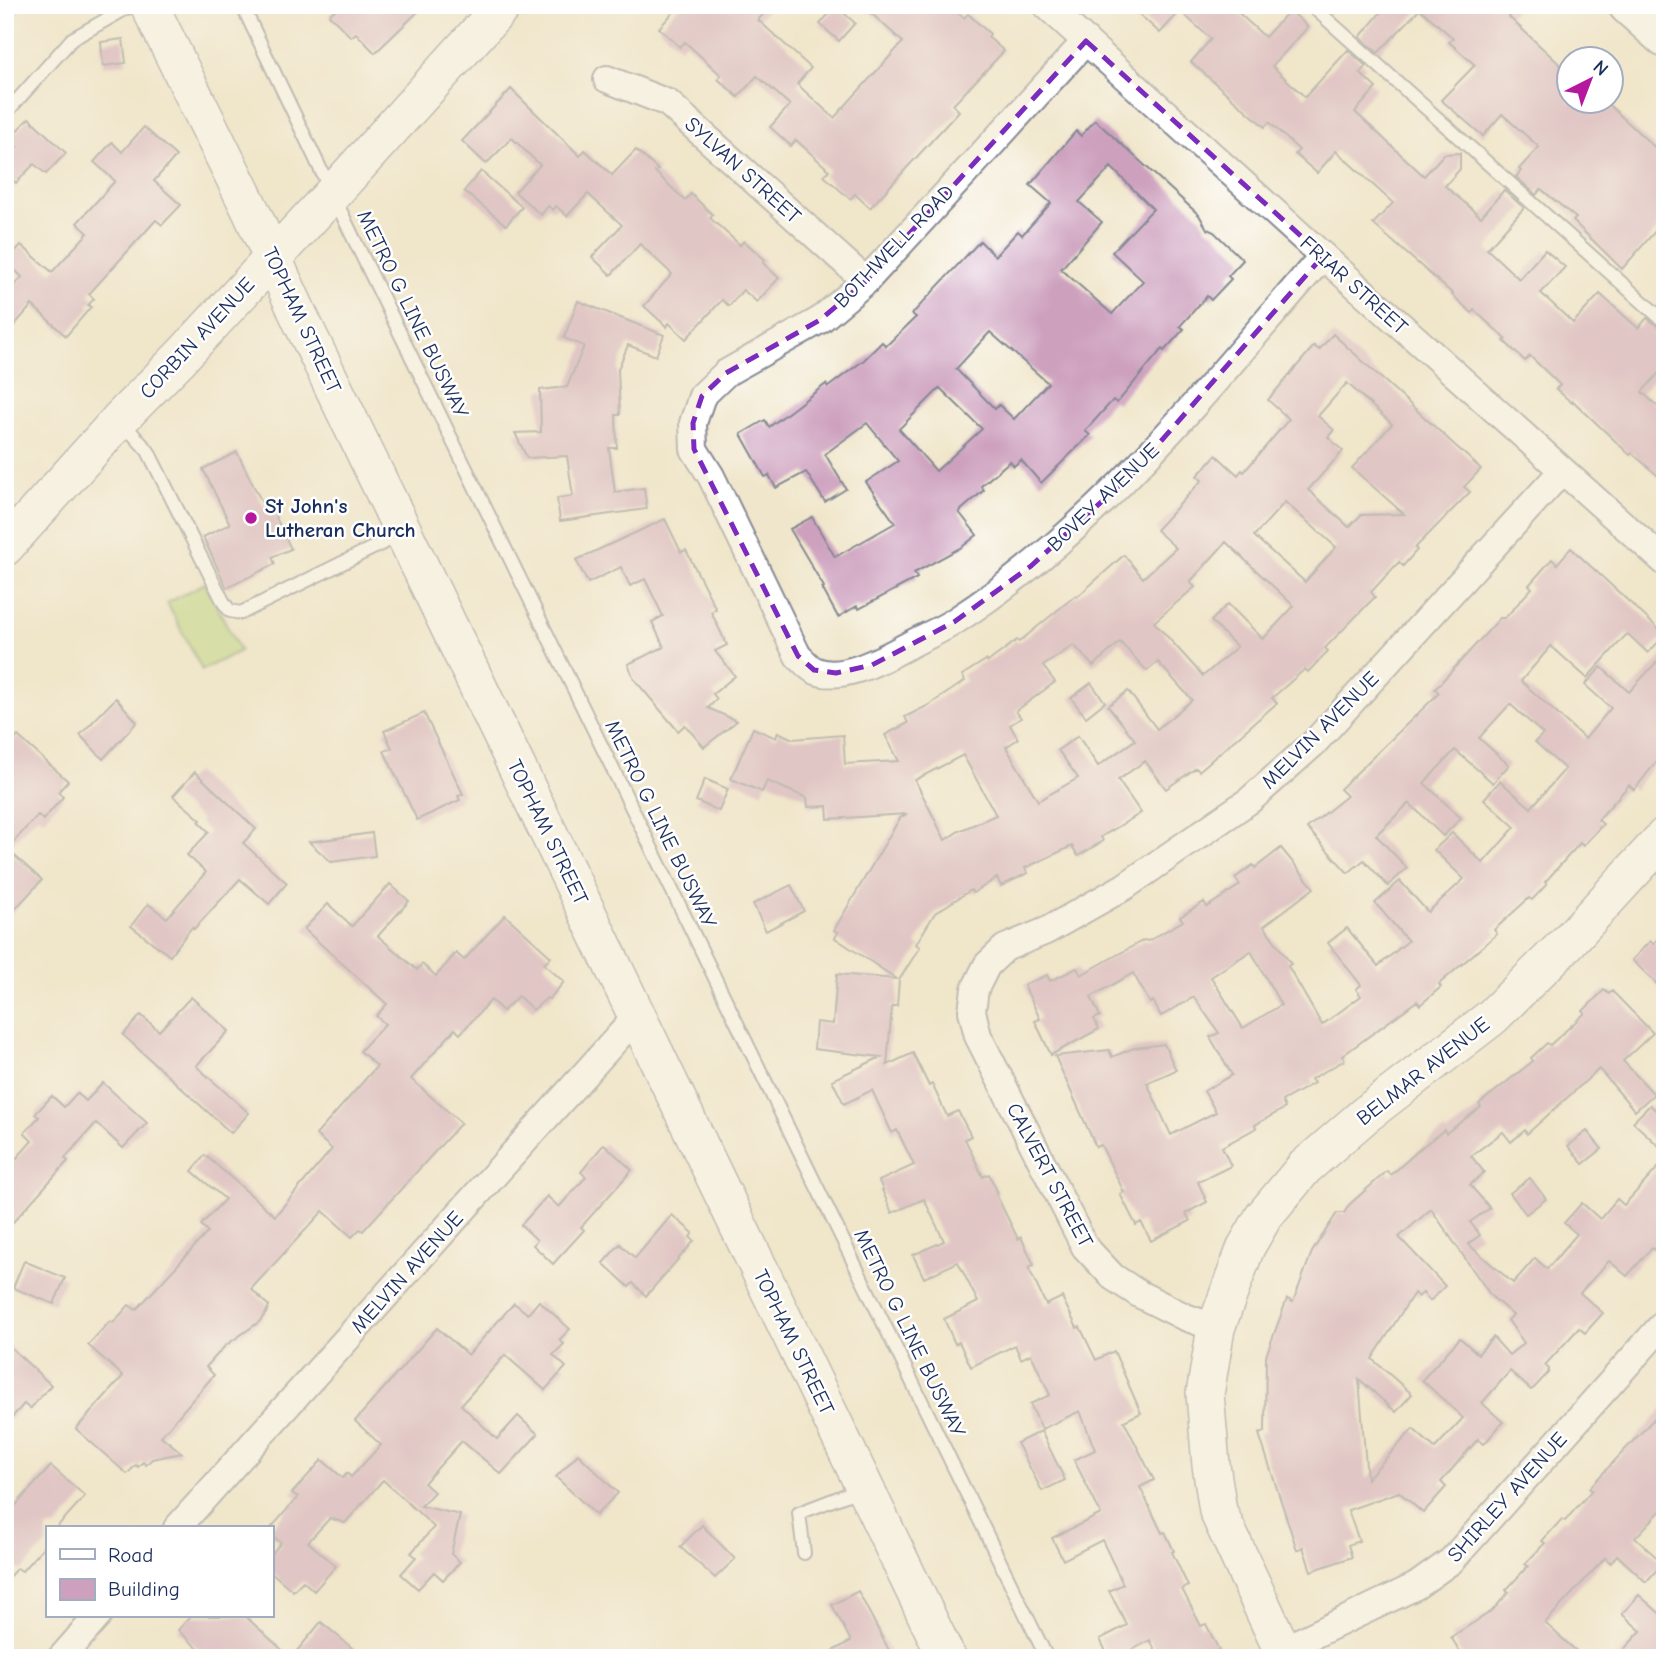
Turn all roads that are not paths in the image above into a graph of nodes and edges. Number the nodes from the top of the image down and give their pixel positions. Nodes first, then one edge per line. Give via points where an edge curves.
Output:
1 (132, 5) edge
2 (149, 5) edge
3 (242, 5) edge
4 (503, 5) edge
5 (1046, 5) edge
6 (1311, 5) edge
7 (1628, 5) edge
8 (1665, 38) edge
9 (1086, 41) junction
10 (607, 79) dead end
11 (5, 114) edge
12 (333, 193) junction
13 (273, 257) junction
14 (1322, 257) junction
15 (866, 281) junction
16 (1665, 322) edge
17 (119, 420) junction
18 (1562, 471) junction
19 (404, 533) junction
20 (5, 547) edge
21 (1665, 562) edge
22 (835, 673) joint
23 (1665, 836) edge
24 (975, 989) joint
25 (637, 1016) junction
26 (1665, 1322) edge
27 (1216, 1328) junction
28 (864, 1488) junction
29 (179, 1526) edge
30 (804, 1553) dead end
31 (96, 1618) edge
32 (1284, 1654) edge
33 (61, 1658) edge
34 (947, 1658) edge
35 (1047, 1658) edge

1 - 11 lane via 72,39
2 - 13 main road, TOPHAM STREET
3 - 12 lane, METRO G LINE BUSWAY
4 - 12 main road, CORBIN AVENUE
5 - 9 street, FRIAR STREET
6 - 16 lane
7 - 8 main road
9 - 14 street, FRIAR STREET
9 - 15 street, BOTHWELL ROAD
10 - 15 street, SYLVAN STREET via 668,103
12 - 13 main road, CORBIN AVENUE
12 - 35 lane, METRO G LINE BUSWAY
13 - 17 main road, CORBIN AVENUE
13 - 19 main road, TOPHAM STREET
14 - 18 street, FRIAR STREET
14 - 22 street, BOVEY AVENUE via 1133,473 1031,566 954,622 872,665
15 - 22 street, BOTHWELL ROAD via 820,320 726,373 702,396 693,423 694,449 798,656 814,670
17 - 19 lane via 148,451 230,611 241,613
17 - 20 main road, CORBIN AVENUE
18 - 21 street, FRIAR STREET
18 - 24 street, MELVIN AVENUE via 1314,743 1250,800 1124,887 1046,931 1005,948 987,965
19 - 25 main road, TOPHAM STREET
23 - 27 main road, BELMAR AVENUE via 1492,1017 1305,1167 1264,1216 1246,1247
24 - 27 street, CALVERT STREET via 972,1011 978,1036 1085,1247 1113,1278 1185,1317
25 - 28 main road, TOPHAM STREET
25 - 29 street, MELVIN AVENUE
26 - 32 street, SHIRLEY AVENUE via 1451,1561 1416,1586
27 - 32 main road via 1205,1394 1218,1511
28 - 30 lane via 799,1513
28 - 34 main road, TOPHAM STREET
31 - 33 street

